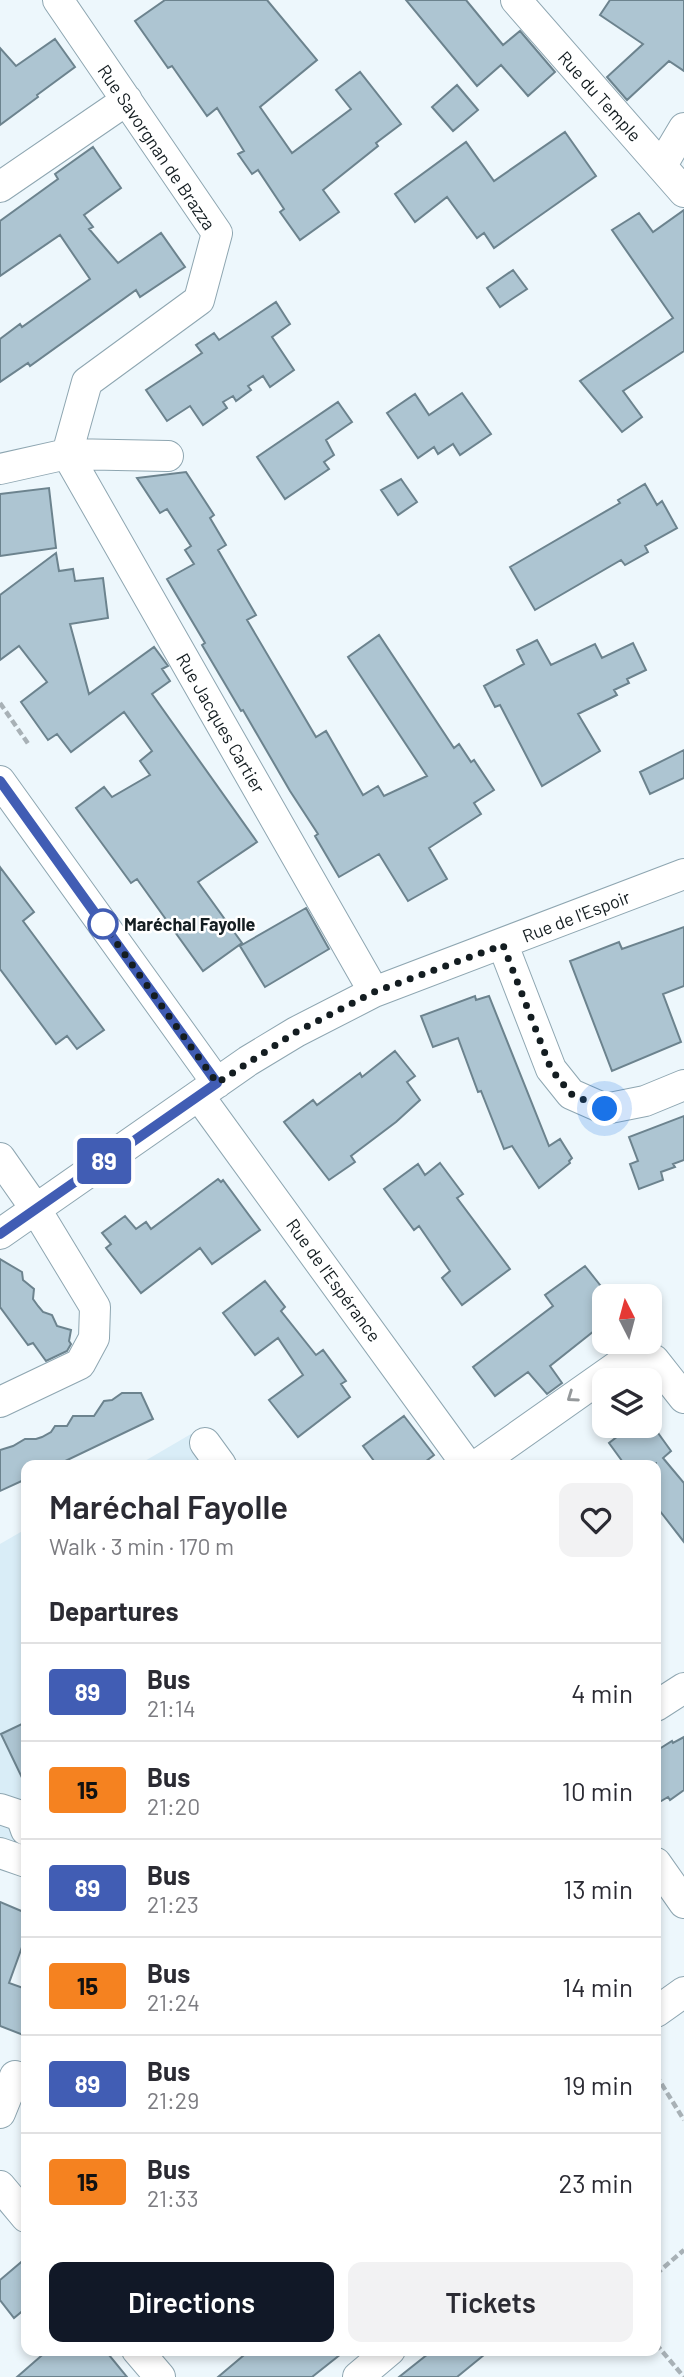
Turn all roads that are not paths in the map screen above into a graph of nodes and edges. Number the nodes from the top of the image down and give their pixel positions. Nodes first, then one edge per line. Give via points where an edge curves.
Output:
1 (58, 0) edge
2 (516, 0) edge
3 (127, 100) junction
4 (684, 128) edge
5 (662, 165) junction
6 (0, 187) edge
7 (684, 192) edge
8 (67, 454) junction
9 (168, 456) dead end
10 (0, 469) edge
11 (0, 781) edge
12 (684, 874) edge
13 (503, 945) junction
14 (374, 992) junction
15 (684, 1085) edge
16 (208, 1090) junction
17 (0, 1158) edge
18 (35, 1208) junction
19 (0, 1234) edge
20 (684, 1398) edge
21 (0, 1402) edge
22 (464, 1460) edge
23 (484, 1460) edge
24 (684, 1688) edge
25 (661, 1703) edge
26 (0, 1809) edge
27 (21, 1816) edge
28 (0, 1853) edge
29 (21, 1860) edge
30 (661, 1870) edge
31 (684, 1903) edge
32 (684, 1992) edge
33 (661, 2008) edge
34 (14, 2076) edge
35 (0, 2113) edge
36 (0, 2186) edge
37 (21, 2211) edge
38 (142, 2356) edge
39 (383, 2356) edge
40 (160, 2377) edge
41 (358, 2377) edge

1 - 3 street, Rue Savorgnan de Brazza
2 - 5 street, Rue du Temple
3 - 6 street
3 - 8 street, Rue Savorgnan de Brazza via 217,233 199,300 87,382
4 - 5 street
5 - 7 street, Rue du Temple
8 - 9 street
8 - 10 street
8 - 14 street, Rue Jacques Cartier
11 - 16 street, Rue de l'Espérance
12 - 13 street, Rue de l'Espoir
13 - 14 street, Rue de l'Espoir
13 - 15 street via 551,1069 571,1094 605,1109 645,1101
14 - 16 street, Rue de l'Espoir via 296,1032
16 - 18 street, Rue de l'Espoir
16 - 22 street, Rue de l'Espérance
17 - 18 street
18 - 19 street, Rue de l'Espoir
18 - 21 street via 95,1307 94,1338 80,1364
20 -> 23 street via 654,1360 626,1360
24 - 25 street
26 - 27 street
28 - 29 street
30 - 31 street
32 - 33 street
34 - 35 street
36 - 37 street
38 - 40 street
39 - 41 street

